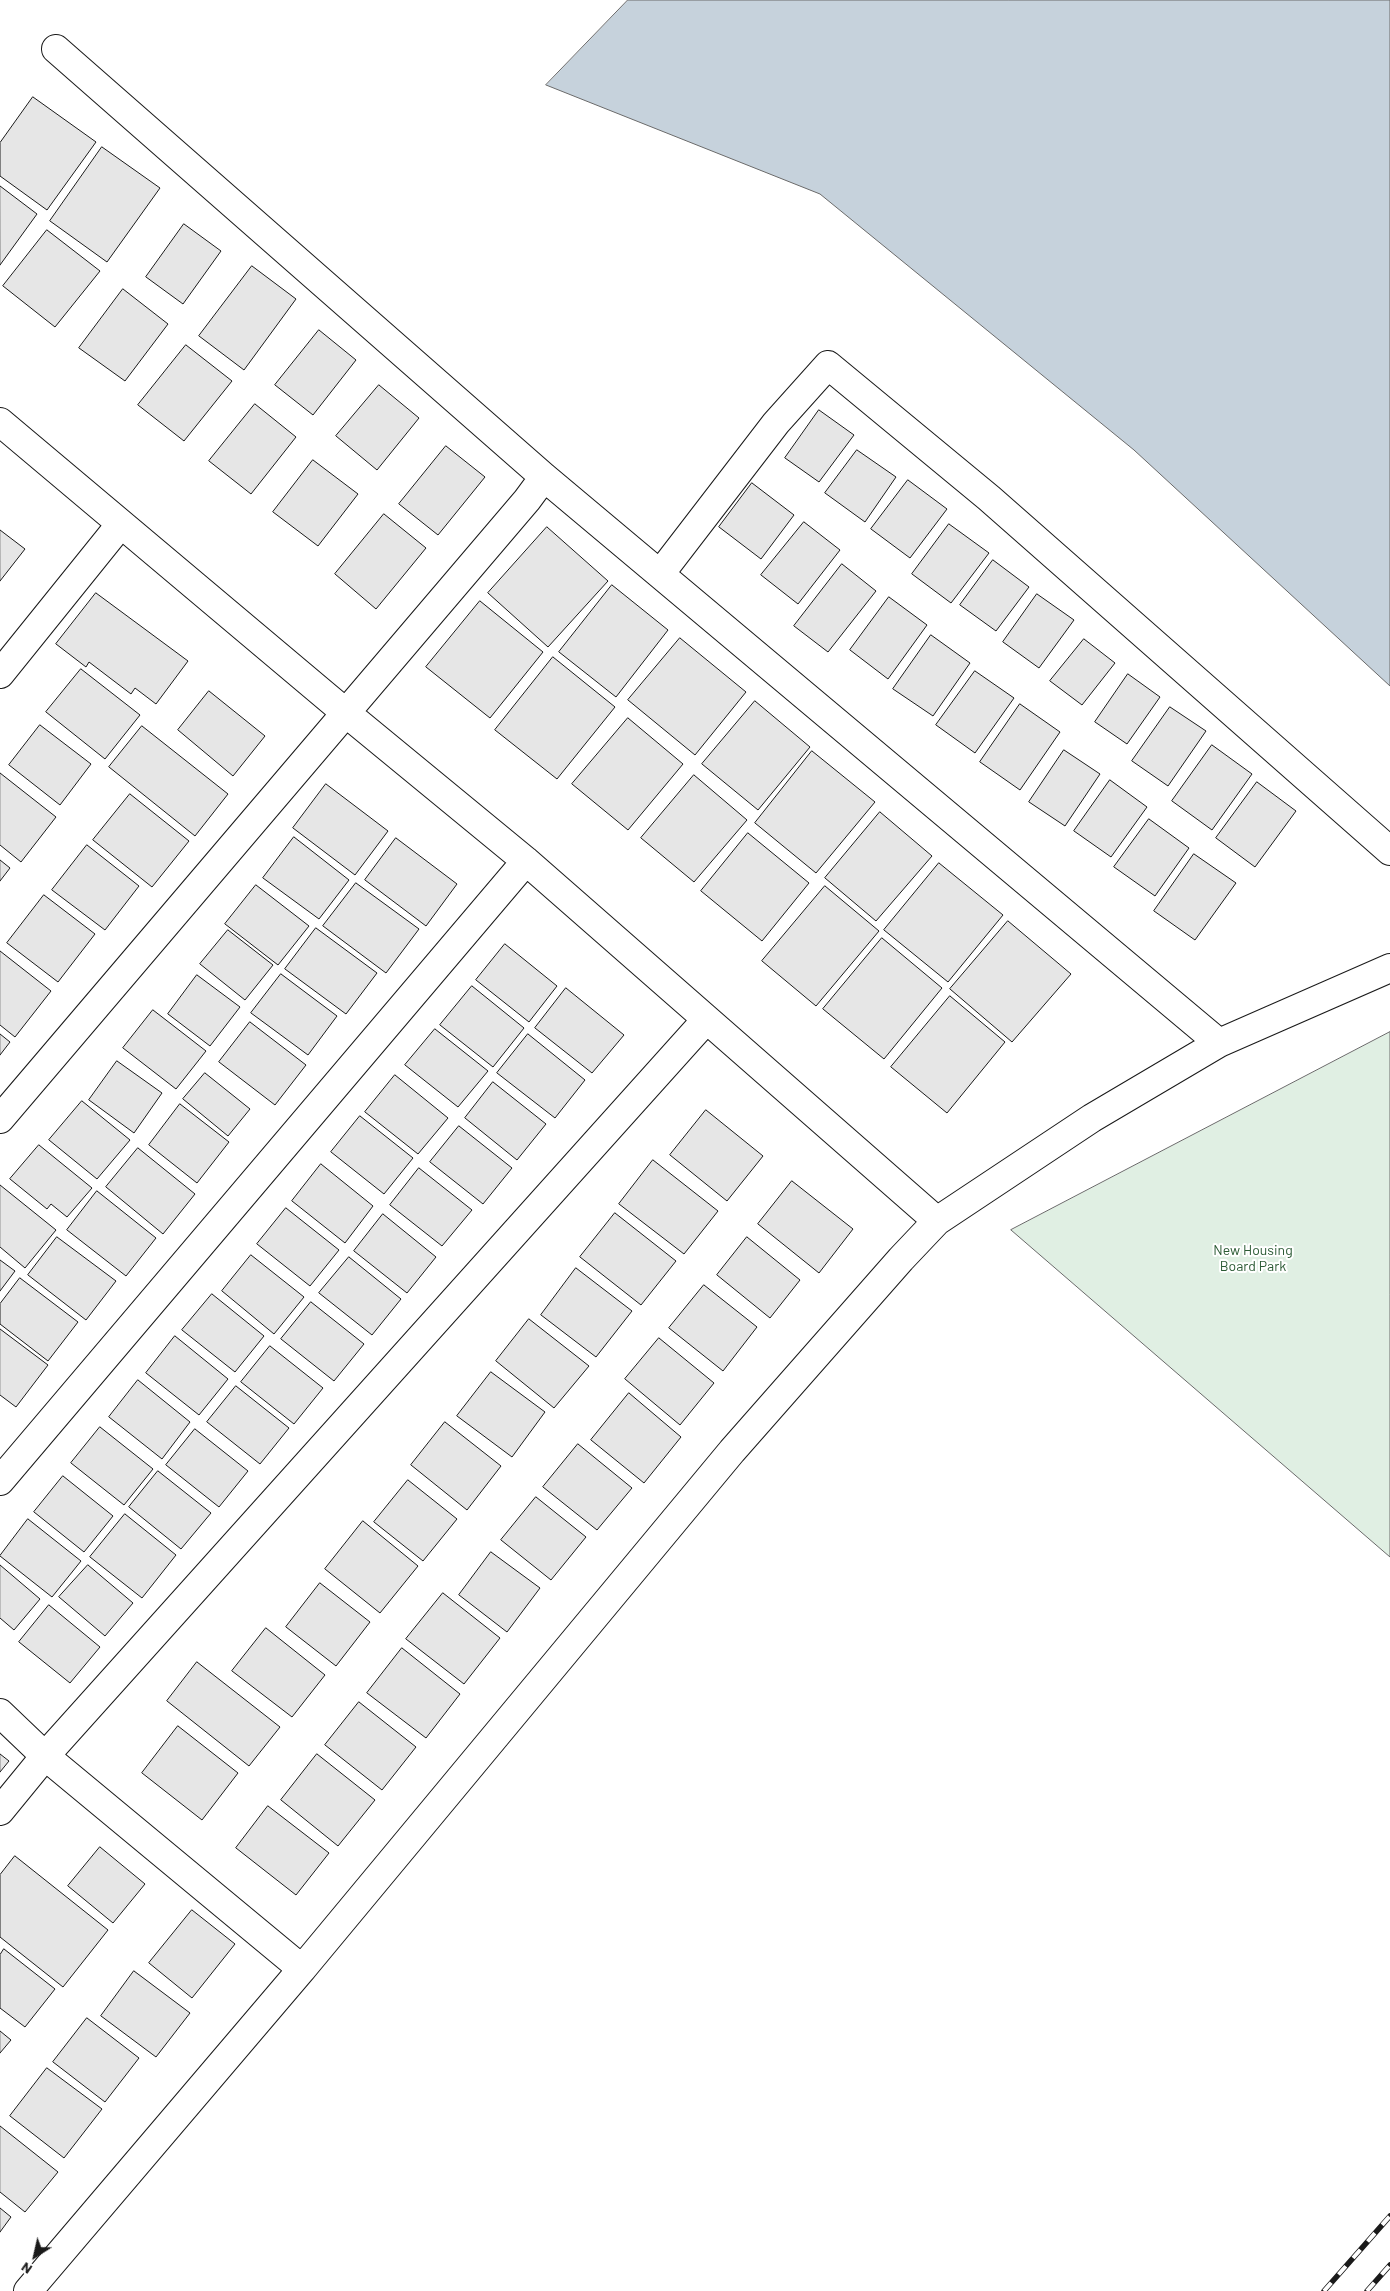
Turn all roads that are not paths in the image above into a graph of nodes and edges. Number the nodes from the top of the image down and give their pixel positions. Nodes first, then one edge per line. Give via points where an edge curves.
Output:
1 (56, 49) dead end
2 (0, 422) edge
3 (544, 477) junction
4 (120, 525) junction
5 (660, 574) junction
6 (0, 674) edge
7 (346, 713) junction
8 (1390, 851) edge
9 (526, 861) junction
10 (1390, 968) edge
11 (706, 1020) junction
12 (1219, 1043) junction
13 (0, 1119) edge
14 (937, 1221) junction
15 (0, 1481) edge
16 (0, 1713) edge
17 (45, 1756) junction
18 (0, 1811) edge
19 (302, 1969) junction
20 (28, 2291) edge

1 - 3 street
2 - 4 street
3 - 5 street
3 - 7 street
4 - 6 street
4 - 7 street
5 - 8 street via 776,423 828,366 989,498
5 - 12 street
7 - 9 street
7 - 13 street
9 - 11 street
9 - 15 street
10 - 12 street
11 - 14 street
11 - 17 street
12 - 14 street via 1092,1118
14 - 19 street via 732,1451
16 - 17 street
17 - 18 street
17 - 19 street
19 - 20 street

